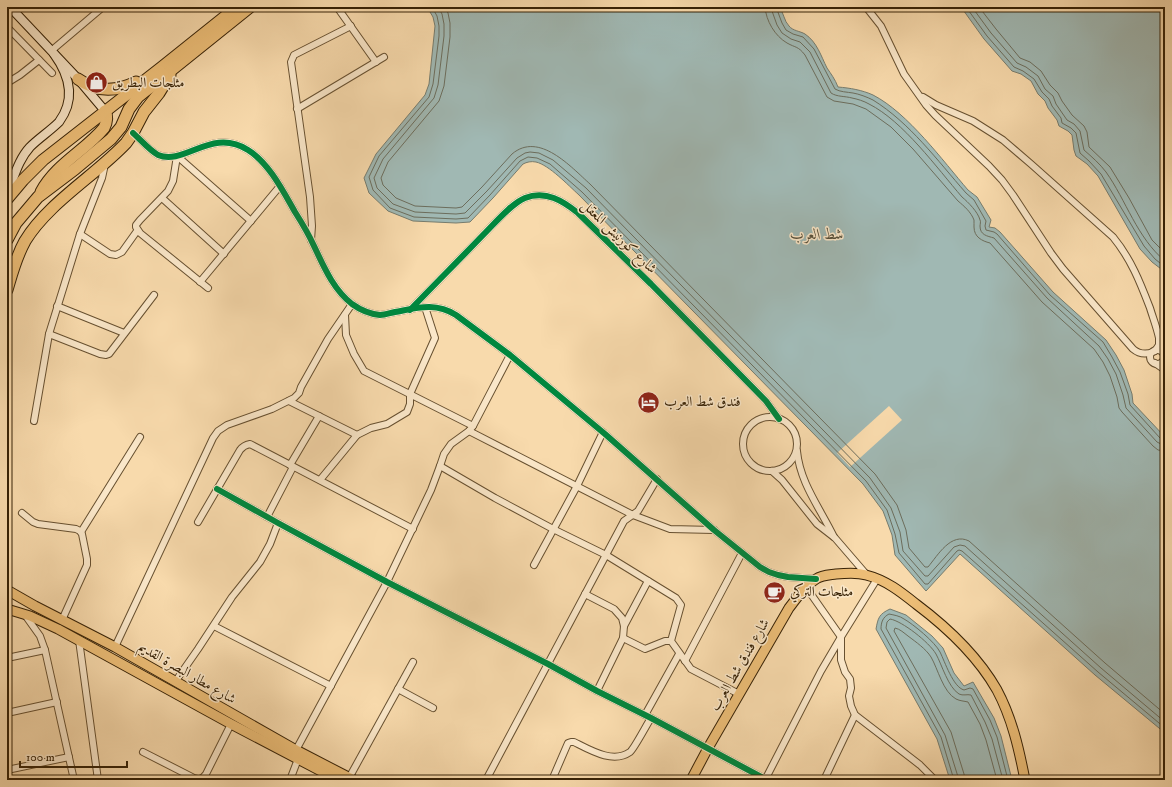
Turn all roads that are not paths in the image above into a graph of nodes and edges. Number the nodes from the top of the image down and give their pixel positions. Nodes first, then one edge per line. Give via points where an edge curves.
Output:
1 (10, 7) edge
2 (237, 7) edge
3 (250, 7) edge
4 (337, 7) edge
5 (866, 7) edge
6 (100, 8) edge
7 (351, 26) junction
8 (7, 27) edge
9 (207, 36) junction
10 (52, 52) junction
11 (384, 57) dead end
12 (39, 60) junction
13 (376, 62) junction
14 (173, 69) junction
15 (154, 73) junction
16 (52, 74) dead end
17 (78, 79) junction
18 (7, 83) edge
19 (919, 94) junction
20 (297, 109) junction
21 (105, 111) junction
22 (133, 133) junction
23 (177, 156) junction
24 (106, 161) junction
25 (280, 186) junction
26 (7, 194) edge
27 (38, 198) junction
28 (162, 198) junction
29 (7, 199) edge
30 (251, 221) junction
31 (138, 231) junction
32 (80, 234) junction
33 (7, 240) edge
34 (311, 240) junction
35 (224, 254) junction
36 (200, 282) junction
37 (208, 288) dead end
38 (7, 290) edge
39 (154, 295) dead end
40 (352, 304) junction
41 (57, 306) junction
42 (425, 307) junction
43 (410, 310) junction
44 (345, 315) junction
45 (124, 333) junction
46 (49, 334) junction
47 (1159, 338) junction
48 (1154, 351) junction
49 (1139, 353) junction
50 (510, 355) junction
51 (1163, 355) junction
52 (1153, 362) junction
53 (1165, 365) edge
54 (1165, 370) edge
55 (410, 394) junction
56 (288, 401) junction
57 (319, 416) junction
58 (779, 419) junction
59 (34, 421) dead end
60 (473, 426) junction
61 (469, 431) junction
62 (603, 432) junction
63 (357, 435) junction
64 (140, 437) dead end
65 (797, 448) junction
66 (291, 466) junction
67 (440, 466) junction
68 (772, 471) junction
69 (657, 479) junction
70 (320, 480) junction
71 (577, 486) junction
72 (217, 489) junction
73 (22, 513) dead end
74 (633, 515) junction
75 (267, 517) junction
76 (198, 522) dead end
77 (278, 523) junction
78 (413, 529) junction
79 (553, 529) junction
80 (714, 530) junction
81 (81, 532) junction
82 (835, 538) junction
83 (742, 553) junction
84 (606, 555) junction
85 (534, 565) dead end
86 (867, 575) junction
87 (816, 579) junction
88 (877, 579) junction
89 (648, 581) junction
90 (387, 582) junction
91 (806, 586) junction
92 (7, 590) edge
93 (585, 594) junction
94 (7, 609) edge
95 (24, 614) junction
96 (62, 620) junction
97 (214, 626) junction
98 (624, 626) junction
99 (841, 637) junction
100 (623, 638) junction
101 (79, 640) junction
102 (671, 641) junction
103 (115, 648) junction
104 (45, 650) junction
105 (679, 654) junction
106 (7, 658) edge
107 (684, 661) junction
108 (413, 662) dead end
109 (548, 664) junction
110 (176, 682) junction
111 (331, 686) junction
112 (398, 690) junction
113 (597, 691) junction
114 (739, 694) junction
115 (57, 702) junction
116 (433, 708) dead end
117 (7, 713) edge
118 (645, 715) junction
119 (855, 715) junction
120 (651, 718) junction
121 (231, 724) junction
122 (708, 748) junction
123 (296, 750) junction
124 (142, 752) dead end
125 (69, 757) junction
126 (298, 759) junction
127 (7, 770) edge
128 (351, 779) edge
129 (74, 780) edge
130 (98, 780) edge
131 (290, 780) edge
132 (338, 780) edge
133 (486, 780) edge
134 (552, 780) edge
135 (692, 780) edge
136 (766, 780) edge
137 (824, 780) edge
138 (935, 780) edge
139 (1025, 780) edge

1 - 10 main road
2 - 9 highway
3 - 9 highway
4 - 7 street
5 - 19 street via 881,26 904,74
6 - 10 street
7 - 13 street
7 - 20 street via 297,53 292,58
8 - 12 street
9 - 14 highway
9 - 15 highway
10 - 17 main road
10 - 26 main road via 63,68 68,83 67,107 58,122 23,155
11 - 13 street
12 - 16 street
12 - 18 street
13 - 20 street
14 - 22 highway
14 - 27 highway via 138,98 111,139
15 - 17 highway via 113,90 94,88
15 - 21 highway
17 - 21 main road
19 - 47 street via 936,105 973,121 1003,140 1113,237 1133,265
19 - 49 street via 935,115 1002,180 1063,269
20 - 34 street via 310,197
21 - 27 highway via 107,121 104,128 55,172
21 - 29 highway via 43,160
22 - 23 street via 158,155
22 - 24 highway
23 - 25 street via 216,143 237,145 257,156
23 - 28 street via 173,181
23 - 30 street
24 - 32 street
24 - 38 highway via 56,205 33,230 15,262
25 - 30 street
25 - 34 street
27 - 33 highway via 16,223
28 - 31 street via 137,223
28 - 35 street
30 - 35 street
31 - 32 street via 122,252 116,255 110,254
31 - 36 street
32 - 41 street
34 - 40 street via 331,281
35 - 36 street
36 - 37 street
39 - 45 street
40 - 43 street via 372,314 381,315
40 - 44 street
41 - 45 street
41 - 46 street
42 - 43 street
42 - 50 street via 450,311
42 - 55 street via 435,338
43 - 58 street, شارع كورنيش المعقل via 518,201 534,196 550,196 578,213 651,284 766,401
44 - 55 street via 346,335 364,371
44 - 56 street via 328,339 299,393
45 - 46 street via 109,354 103,355
46 - 59 street
47 - 48 street via 1159,345
47 - 51 street
48 - 49 street
48 - 51 street via 1159,351
48 - 52 street via 1150,357
49 - 52 street
50 - 60 street
50 - 62 street
51 - 52 street via 1161,362
51 - 53 street
52 - 54 street
55 - 60 street
55 - 63 street via 407,412 387,424
56 - 57 street
56 - 103 street via 227,425 212,438
57 - 63 street
57 - 66 street
58 - 65 street via 795,434
58 - 68 street via 758,420 747,430 743,444 751,464 764,471
60 - 61 street
61 - 67 street via 447,449
61 - 71 street
62 - 69 street
62 - 71 street
63 - 70 street
64 - 81 street
65 - 68 street via 791,462 779,470
65 - 82 street via 803,478
66 - 70 street
66 - 72 street via 250,444 246,445 240,450
66 - 75 street
67 - 78 street
67 - 79 street
68 - 82 street via 817,524
69 - 74 street
69 - 80 street
70 - 78 street
71 - 74 street
71 - 79 street
72 - 75 street
72 - 76 street
73 - 81 street via 38,524 76,529
74 - 80 street via 670,529
74 - 84 street via 624,521
75 - 77 street
77 - 90 street
77 - 97 street via 260,562 238,589
78 - 90 street
79 - 84 street
79 - 85 street
80 - 83 street
81 - 96 street via 87,564
82 - 86 street
83 - 87 street via 769,572 788,577
83 - 107 street
84 - 89 street
84 - 93 street
86 - 87 main road, شارع فندق شط العرب via 841,573
86 - 88 main road, شارع فندق شط العرب
87 - 91 main road, شارع فندق شط العرب
88 - 99 street
88 - 139 main road, شارع فندق شط العرب via 894,587 939,622 978,662 997,691 1005,710
89 - 98 street
89 - 102 street via 676,598 682,606
90 - 109 street
90 - 111 street
91 - 99 street
91 - 114 main road, شارع فندق شط العرب via 789,608
92 - 96 main road, شارع مطار البصرة القديم
93 - 98 street via 614,609 622,618
93 - 109 street
94 - 95 main road, شارع مطار البصرة القديم
95 - 101 main road, شارع مطار البصرة القديم
95 - 104 street via 40,636
96 - 103 main road, شارع مطار البصرة القديم
97 - 110 street
97 - 111 street
98 - 100 street
99 - 119 street via 841,660 850,679 850,706
99 - 136 street
100 - 102 street via 645,649
100 - 113 street
101 - 121 main road, شارع مطار البصرة القديم
101 - 130 street
102 - 105 street
103 - 110 main road, شارع مطار البصرة القديم
104 - 106 street
104 - 115 street
105 - 107 street
105 - 118 street
107 - 114 street via 691,669
108 - 112 street
109 - 113 street
109 - 133 street
110 - 123 main road, شارع مطار البصرة القديم
111 - 123 street
112 - 116 street
112 - 128 street
113 - 118 street
114 - 122 main road, شارع فندق شط العرب
115 - 117 street
115 - 125 street
118 - 120 street
119 - 137 street
119 - 138 street via 920,765
120 - 122 street
120 - 134 street via 630,752 618,757 606,756 574,742 568,743
121 - 124 street via 206,774 198,780
121 - 126 main road, شارع مطار البصرة القديم
122 - 135 main road, شارع فندق شط العرب
122 - 136 street
123 - 128 main road, شارع مطار البصرة القديم
125 - 127 street
125 - 129 street
126 - 131 street
126 - 132 main road, شارع مطار البصرة القديم

